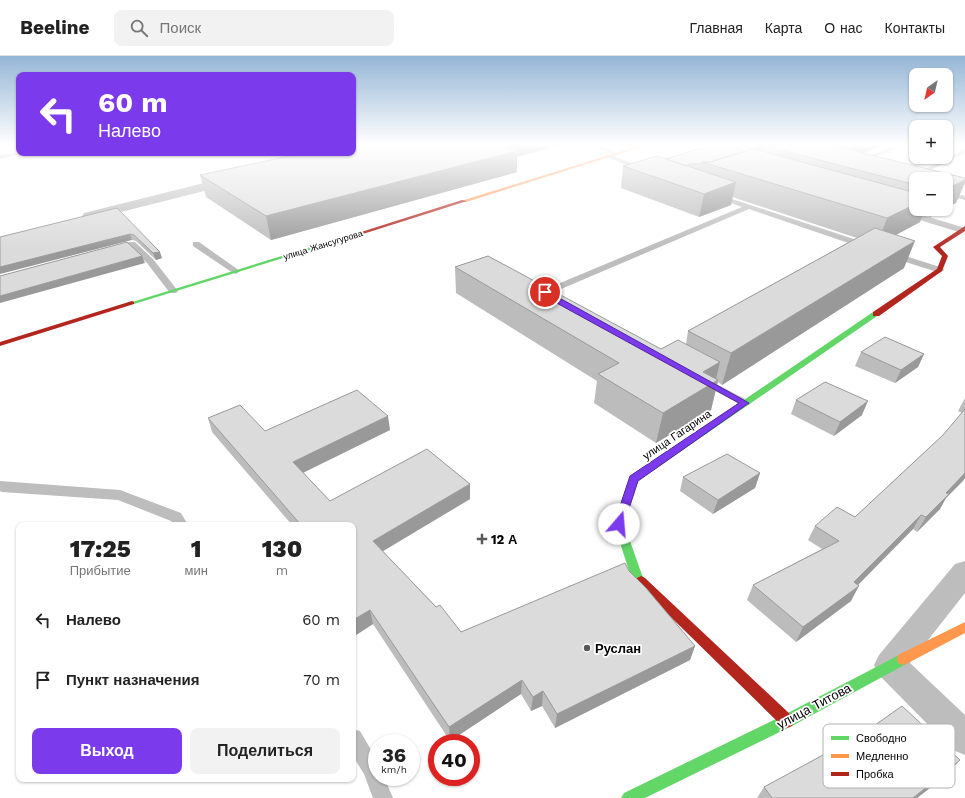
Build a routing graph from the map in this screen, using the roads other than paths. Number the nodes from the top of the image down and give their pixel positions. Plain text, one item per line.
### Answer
1 (233, 180) edge
2 (532, 180) edge
3 (712, 194) edge
4 (953, 195) edge
5 (965, 198) edge
6 (748, 207) junction
7 (901, 212) edge
8 (78, 218) edge
9 (964, 229) edge
10 (196, 244) dead end
11 (873, 248) edge
12 (102, 252) edge
13 (888, 253) edge
14 (940, 270) junction
15 (236, 271) junction
16 (173, 291) junction
17 (558, 301) edge
18 (0, 344) edge
19 (697, 376) edge
20 (745, 403) junction
21 (0, 486) edge
22 (179, 522) edge
23 (965, 572) edge
24 (965, 627) edge
25 (890, 665) junction
26 (787, 721) junction
27 (951, 724) edge
28 (955, 728) edge
29 (965, 738) edge
30 (356, 743) edge
31 (383, 798) edge
32 (629, 798) edge

1 - 8 street
2 - 15 street, улица Жансугурова
3 - 6 lane
4 - 5 lane
6 - 11 lane
6 - 17 lane
7 - 9 lane
9 - 14 street
10 - 15 lane
12 - 16 lane
13 - 14 lane
14 - 20 street, улица Гагарина
15 - 16 street, улица Жансугурова
16 - 18 street, улица Жансугурова
19 - 20 lane
20 - 26 street, улица Гагарина
21 - 22 lane
23 - 25 street, улица Титова
24 - 25 street
25 - 26 street, улица Титова
25 - 27 street
26 - 32 street, улица Титова
28 - 29 street
30 - 31 lane

